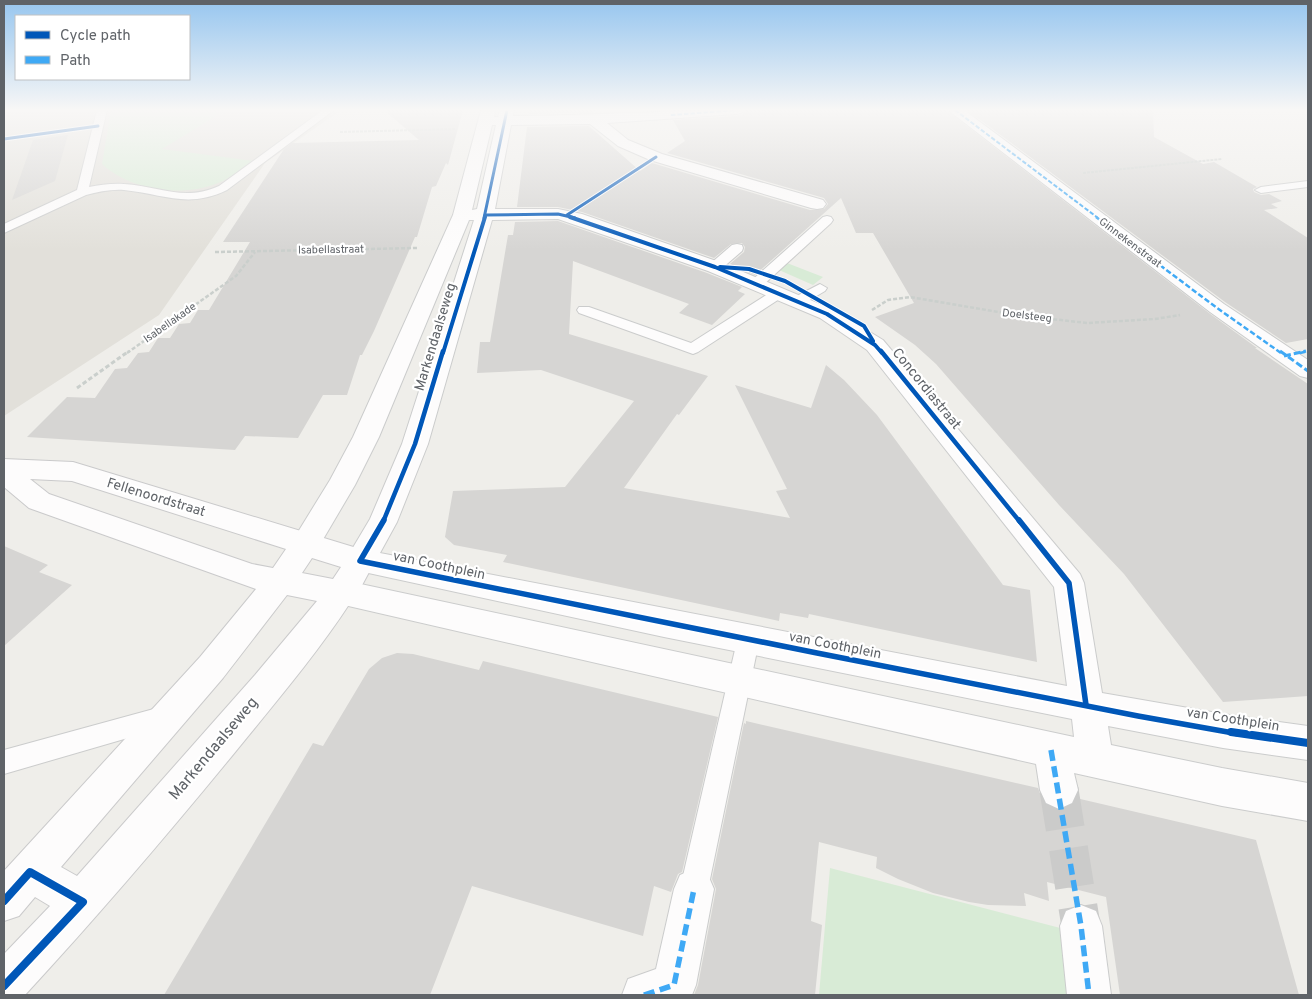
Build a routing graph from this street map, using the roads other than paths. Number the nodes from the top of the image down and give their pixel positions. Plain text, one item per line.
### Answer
1 (91, 157) edge
2 (266, 157) edge
3 (481, 157) edge
4 (490, 157) edge
5 (655, 157) edge
6 (1017, 157) edge
7 (1308, 184) edge
8 (1261, 190) dead end
9 (82, 192) junction
10 (816, 204) dead end
11 (462, 215) junction
12 (485, 215) junction
13 (827, 220) dead end
14 (9, 227) edge
15 (30, 229) dead end
16 (737, 248) dead end
17 (716, 267) junction
18 (756, 284) junction
19 (820, 288) dead end
20 (779, 292) junction
21 (798, 301) junction
22 (584, 310) dead end
23 (1308, 351) edge
24 (1284, 356) junction
25 (1308, 371) edge
26 (4, 468) edge
27 (4, 472) edge
28 (305, 545) junction
29 (360, 561) junction
30 (281, 582) junction
31 (342, 593) junction
32 (748, 640) junction
33 (740, 681) junction
34 (1086, 705) junction
35 (170, 716) junction
36 (1308, 743) edge
37 (1051, 750) junction
38 (1095, 759) junction
39 (4, 762) edge
40 (1059, 790) tunnel mouth
41 (1308, 802) edge
42 (30, 872) junction
43 (694, 889) joint
44 (4, 901) edge
45 (83, 902) junction
46 (1081, 926) tunnel mouth
47 (4, 986) edge
48 (644, 995) edge
49 (1089, 995) edge

1 - 9 lane
2 - 9 lane
3 - 11 street, Markendaalseweg
4 - 12 street, Markendaalseweg
5 - 10 street
6 - 24 street, Ginnekenstraat
7 - 8 lane
9 - 14 lane
11 - 12 street
11 - 28 street, Markendaalseweg
12 - 17 street, Concordiastraat
12 - 29 street, Markendaalseweg
13 - 18 lane
14 - 15 lane
16 - 17 lane
17 - 18 street, Concordiastraat
18 - 20 street, Concordiastraat
19 - 21 lane
20 - 21 street, Concordiastraat
20 - 22 lane
21 - 34 street, Concordiastraat
23 - 24 street
24 - 25 street, Ginnekenstraat
26 - 28 street, Fellenoordstraat
27 - 30 street
28 - 29 street
28 - 30 street, Markendaalseweg
29 - 31 street, Markendaalseweg
29 - 32 street, van Coothplein
30 - 31 street
30 - 35 street, Markendaalseweg
31 - 33 street
31 - 45 street, Markendaalseweg
32 - 33 lane
32 - 34 street, van Coothplein
33 - 37 street
33 - 43 lane
34 - 36 street, van Coothplein
34 - 38 street, Concordiastraat
35 - 39 lane
35 - 42 street, Markendaalseweg
37 - 38 street
37 - 40 street
38 - 41 street
42 - 44 street, Markendaalseweg
42 - 45 street
43 - 48 street
45 - 47 street, Markendaalseweg
46 - 49 street

